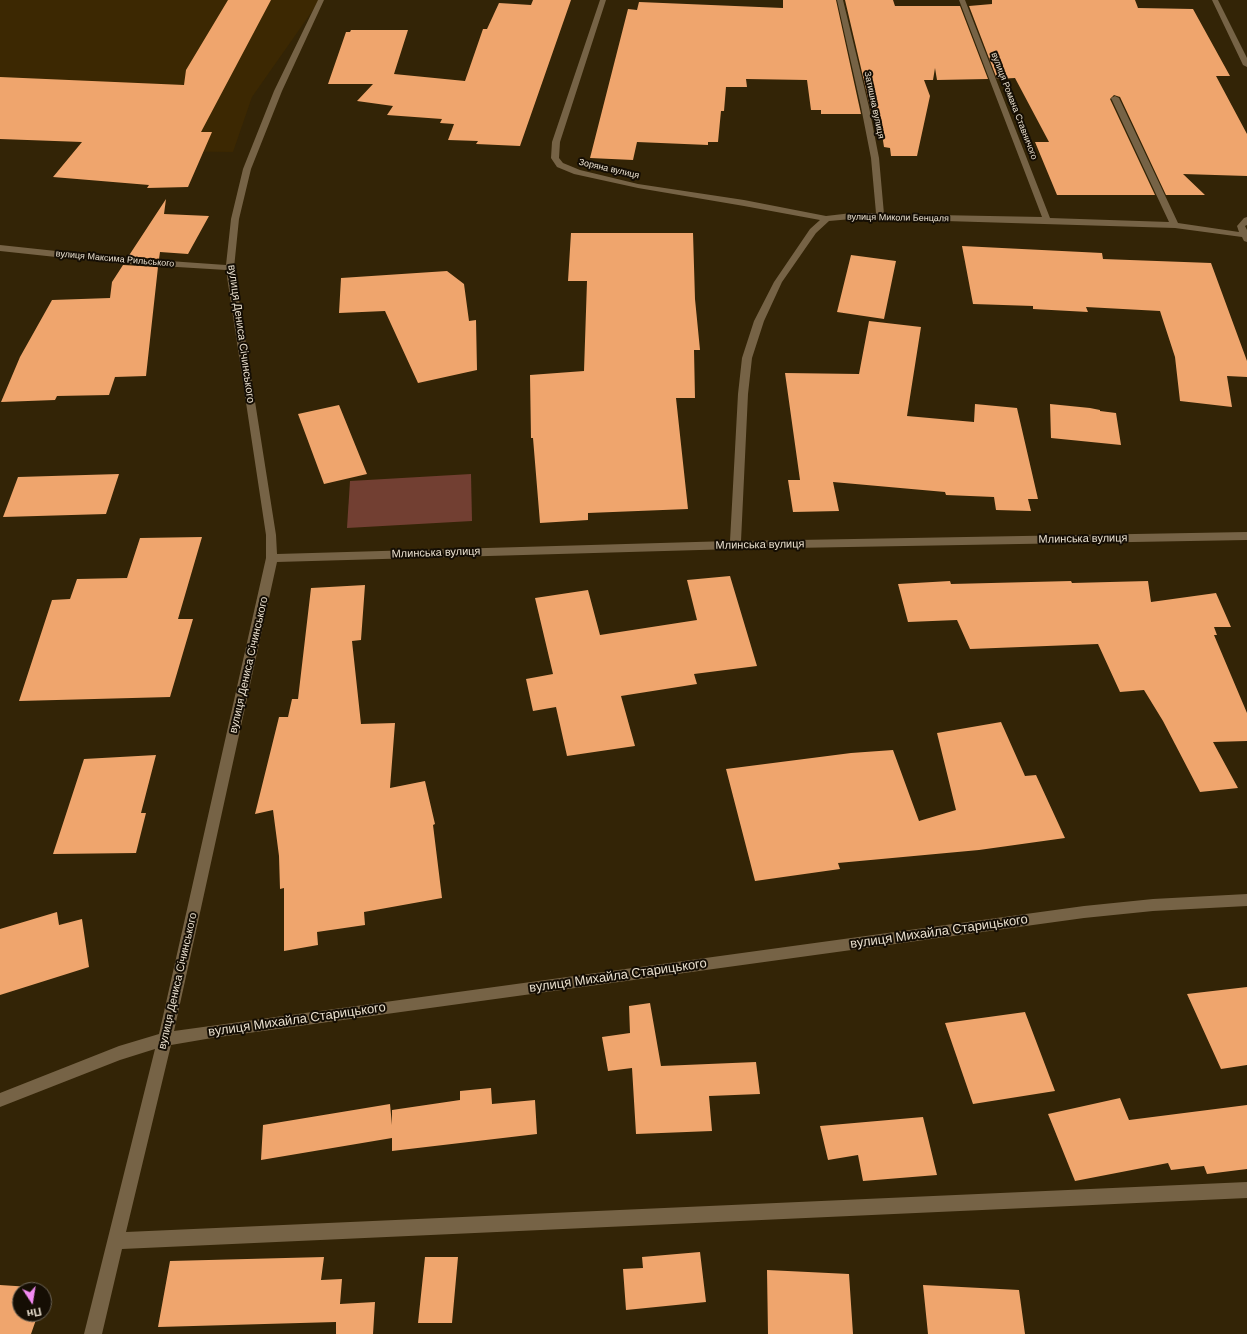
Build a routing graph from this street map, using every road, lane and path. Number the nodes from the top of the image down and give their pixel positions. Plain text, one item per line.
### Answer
1 (321, 0) edge
2 (603, 0) edge
3 (840, 0) edge
4 (962, 0) edge
5 (1215, 0) edge
6 (1247, 65) edge
7 (1115, 98) dead end
8 (880, 216) junction
9 (826, 219) junction
10 (1047, 220) junction
11 (1247, 220) edge
12 (1175, 225) junction
13 (1245, 237) edge
14 (0, 248) edge
15 (230, 268) junction
16 (1247, 536) edge
17 (735, 545) junction
18 (272, 558) junction
19 (1247, 900) edge
20 (165, 1040) junction
21 (0, 1100) edge
22 (1247, 1190) edge
23 (115, 1241) junction
24 (93, 1334) edge

1 - 15 street, вулиця Дениса Січинського
2 - 9 street, Зоряна вулиця
3 - 8 street, Затишна вулиця
4 - 10 street, вулиця Романа Ставничого
5 - 6 street
7 - 12 street
8 - 9 street, вулиця Миколи Бенцаля
8 - 10 street, вулиця Миколи Бенцаля
9 - 17 street
10 - 12 street, вулиця Миколи Бенцаля
11 - 13 street
12 - 13 street, вулиця Миколи Бенцаля
14 - 15 street, вулиця Максима Рильського
15 - 18 street, вулиця Дениса Січинського
16 - 17 street, Млинська вулиця
17 - 18 street, Млинська вулиця
18 - 20 street, вулиця Дениса Січинського
19 - 20 street, вулиця Михайла Старицького
20 - 21 street, вулиця Михайла Старицького
20 - 23 street, вулиця Дениса Січинського
22 - 23 street
23 - 24 street, вулиця Дениса Січинського

